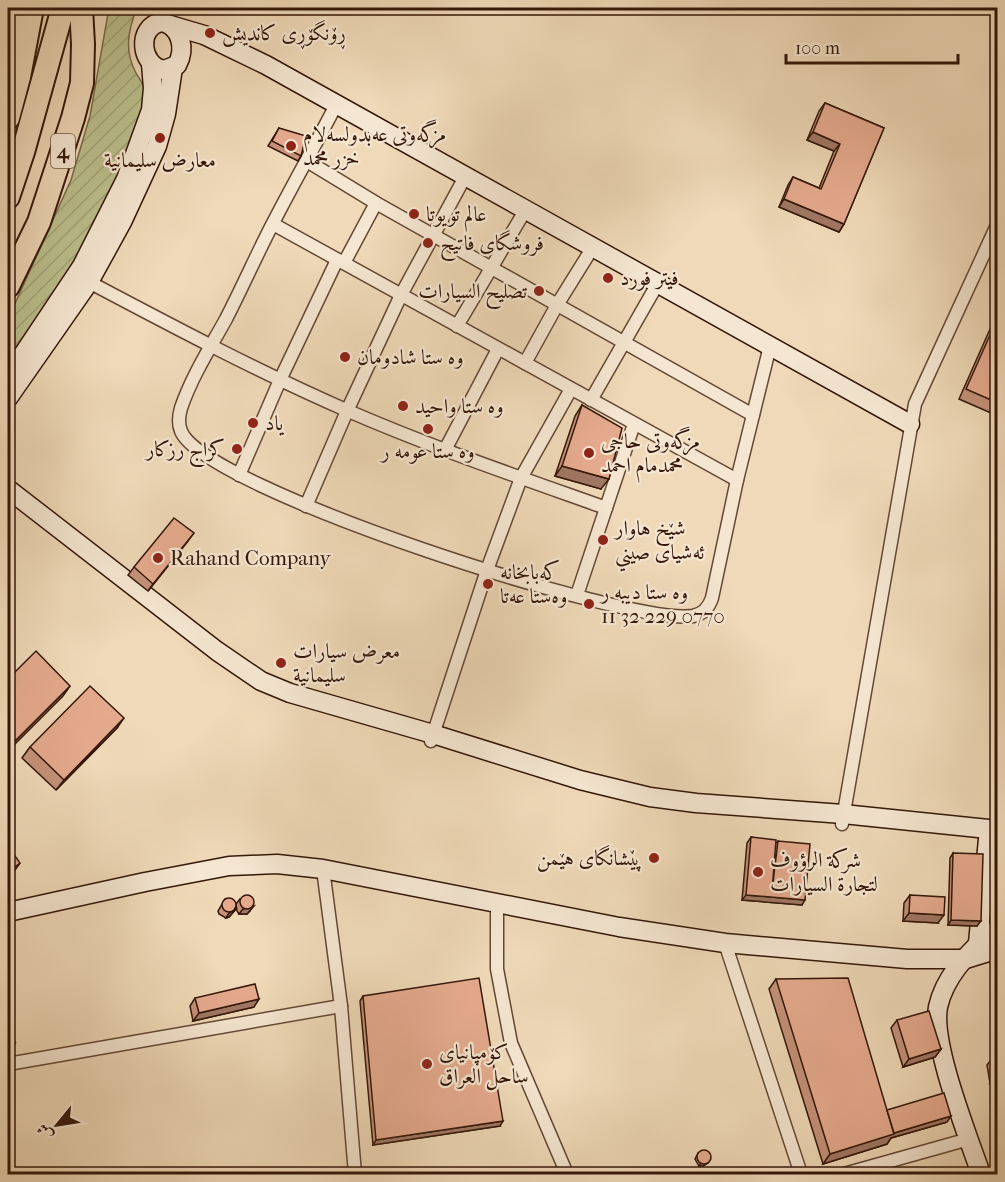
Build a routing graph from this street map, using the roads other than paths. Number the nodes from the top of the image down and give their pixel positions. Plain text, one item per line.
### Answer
1 (15, 8) edge
2 (32, 8) edge
3 (63, 8) edge
4 (81, 8) edge
5 (87, 8) edge
6 (148, 8) edge
7 (992, 8) edge
8 (998, 11) edge
9 (166, 19) edge
10 (149, 27) junction
11 (8, 29) edge
12 (217, 41) junction
13 (83, 44) junction
14 (177, 61) junction
15 (151, 64) junction
16 (337, 103) junction
17 (8, 118) edge
18 (307, 161) junction
19 (466, 175) junction
20 (8, 197) edge
21 (376, 203) junction
22 (526, 209) junction
23 (998, 223) edge
24 (273, 224) junction
25 (432, 235) junction
26 (593, 247) junction
27 (341, 261) junction
28 (492, 268) junction
29 (89, 282) junction
30 (658, 283) junction
31 (8, 286) edge
32 (401, 295) junction
33 (557, 305) junction
34 (457, 326) junction
35 (623, 342) junction
36 (210, 344) junction
37 (770, 346) junction
38 (498, 349) junction
39 (525, 363) junction
40 (8, 377) edge
41 (280, 380) junction
42 (571, 389) junction
43 (8, 398) edge
44 (591, 400) junction
45 (347, 411) junction
46 (753, 415) junction
47 (633, 424) junction
48 (910, 424) junction
49 (445, 450) junction
50 (238, 475) junction
51 (521, 478) junction
52 (737, 480) junction
53 (8, 489) edge
54 (8, 498) edge
55 (306, 506) junction
56 (606, 508) junction
57 (487, 570) junction
58 (577, 595) junction
59 (215, 654) junction
60 (432, 737) junction
61 (842, 819) junction
62 (994, 837) edge
63 (323, 869) junction
64 (497, 903) junction
65 (8, 912) edge
66 (998, 928) edge
67 (725, 943) junction
68 (978, 943) junction
69 (998, 949) edge
70 (966, 959) junction
71 (341, 1006) junction
72 (8, 1064) edge
73 (969, 1138) junction
74 (355, 1174) edge
75 (567, 1174) edge
76 (801, 1174) edge
77 (844, 1174) edge
78 (981, 1174) edge

1 - 11 highway
2 - 17 highway
3 - 20 highway
4 - 13 highway, 4
5 - 13 street
6 - 10 street
7 - 8 street
9 - 10 street
9 - 12 street
9 - 14 street
10 - 15 street
12 - 14 street
12 - 16 street
13 - 31 highway, 4
14 - 15 street
14 - 29 street
15 - 40 street
16 - 18 street
16 - 19 street
18 - 21 street
18 - 24 street
19 - 22 street
19 - 25 street
21 - 25 street
21 - 27 street
22 - 26 street
22 - 28 street
23 - 48 street
24 - 27 street
24 - 36 street
25 - 28 street
25 - 32 street
26 - 30 street
26 - 33 street
27 - 32 street
27 - 41 street
28 - 33 street
28 - 34 street
29 - 36 street
29 - 43 street
30 - 35 street
30 - 37 street
32 - 34 street
32 - 45 street
33 - 35 street
33 - 39 street
34 - 38 street
35 - 44 street
35 - 46 street
36 - 41 street
36 - 50 street
37 - 46 street
37 - 48 street
38 - 39 street
38 - 49 street
39 - 42 street
41 - 45 street
41 - 50 street
42 - 44 street
42 - 51 street
44 - 47 street
45 - 49 street
45 - 55 street
46 - 52 street
47 - 52 street
47 - 56 street
48 - 61 street
49 - 51 street
50 - 55 street
51 - 56 street
51 - 57 street
52 - 58 street
53 - 59 street
54 - 59 street
55 - 57 street
56 - 58 street
57 - 58 street
57 - 60 street
59 - 60 street
60 - 61 street
61 - 62 street
62 - 68 street
63 - 64 street
63 - 65 street
63 - 71 street
64 - 67 street
64 - 75 street
66 - 68 street
67 - 70 street
67 - 76 street
68 - 70 street
69 - 70 street
70 - 73 street
71 - 72 street
71 - 74 street
73 - 77 street
73 - 78 street

